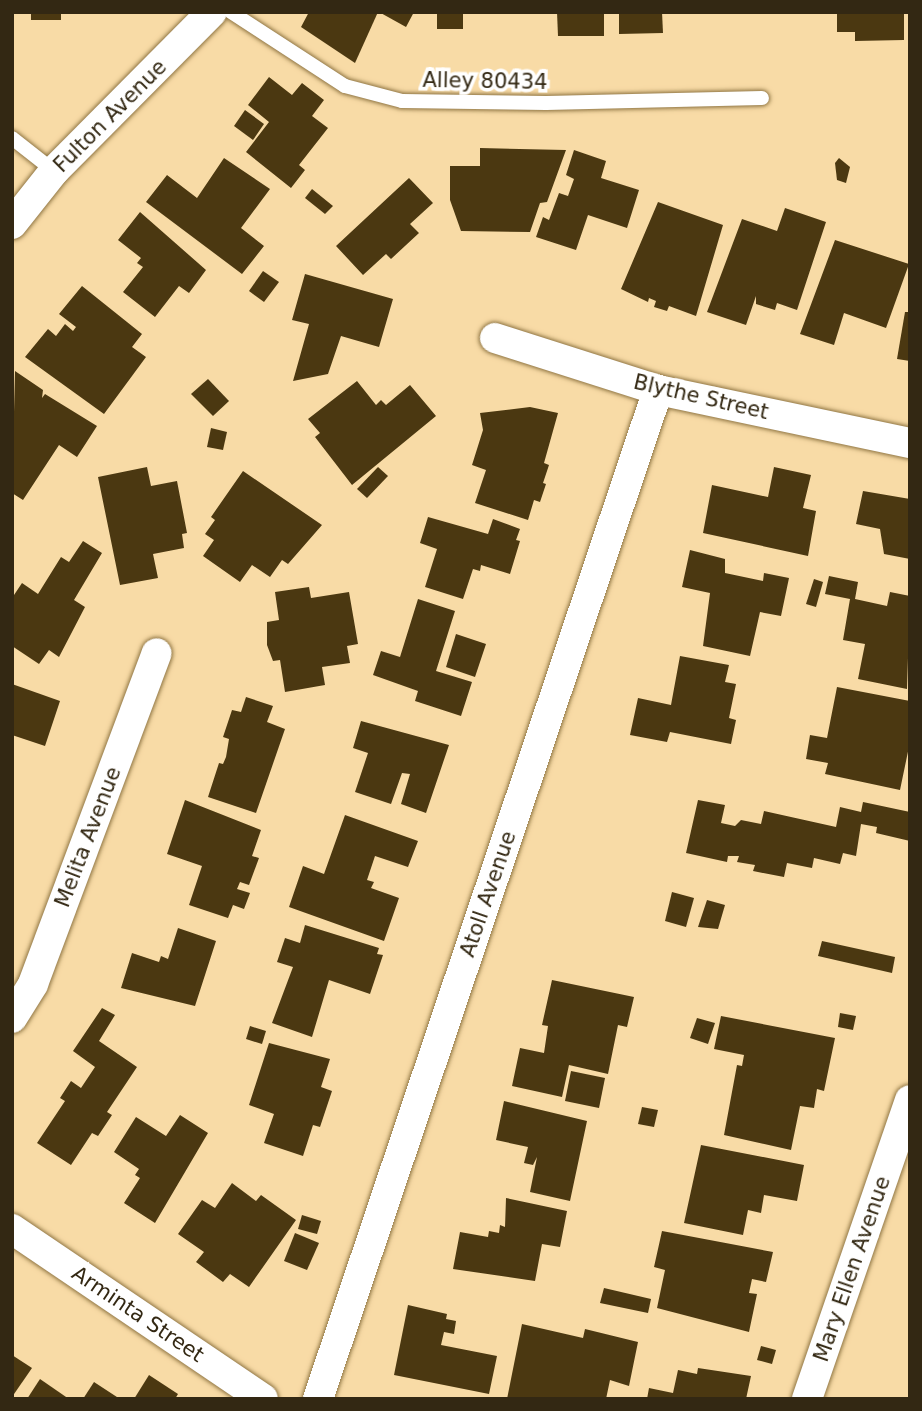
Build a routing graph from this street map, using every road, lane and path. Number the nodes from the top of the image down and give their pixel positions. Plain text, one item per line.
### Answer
1 (212, 12) edge
2 (231, 12) edge
3 (762, 97) dead end
4 (12, 138) edge
5 (54, 171) junction
6 (12, 223) edge
7 (495, 338) dead end
8 (658, 390) junction
9 (910, 443) edge
10 (157, 653) dead end
11 (12, 1018) edge
12 (910, 1100) edge
13 (12, 1229) edge
14 (263, 1399) edge
15 (318, 1399) edge
16 (807, 1399) edge

1 - 5 street, Fulton Avenue
2 - 3 lane, Alley 80434
4 - 5 lane
5 - 6 street, Fulton Avenue
7 - 8 street, Blythe Street
8 - 9 street, Blythe Street
8 - 15 street, Atoll Avenue
10 - 11 street, Melita Avenue
12 - 16 street, Mary Ellen Avenue
13 - 14 street, Arminta Street

